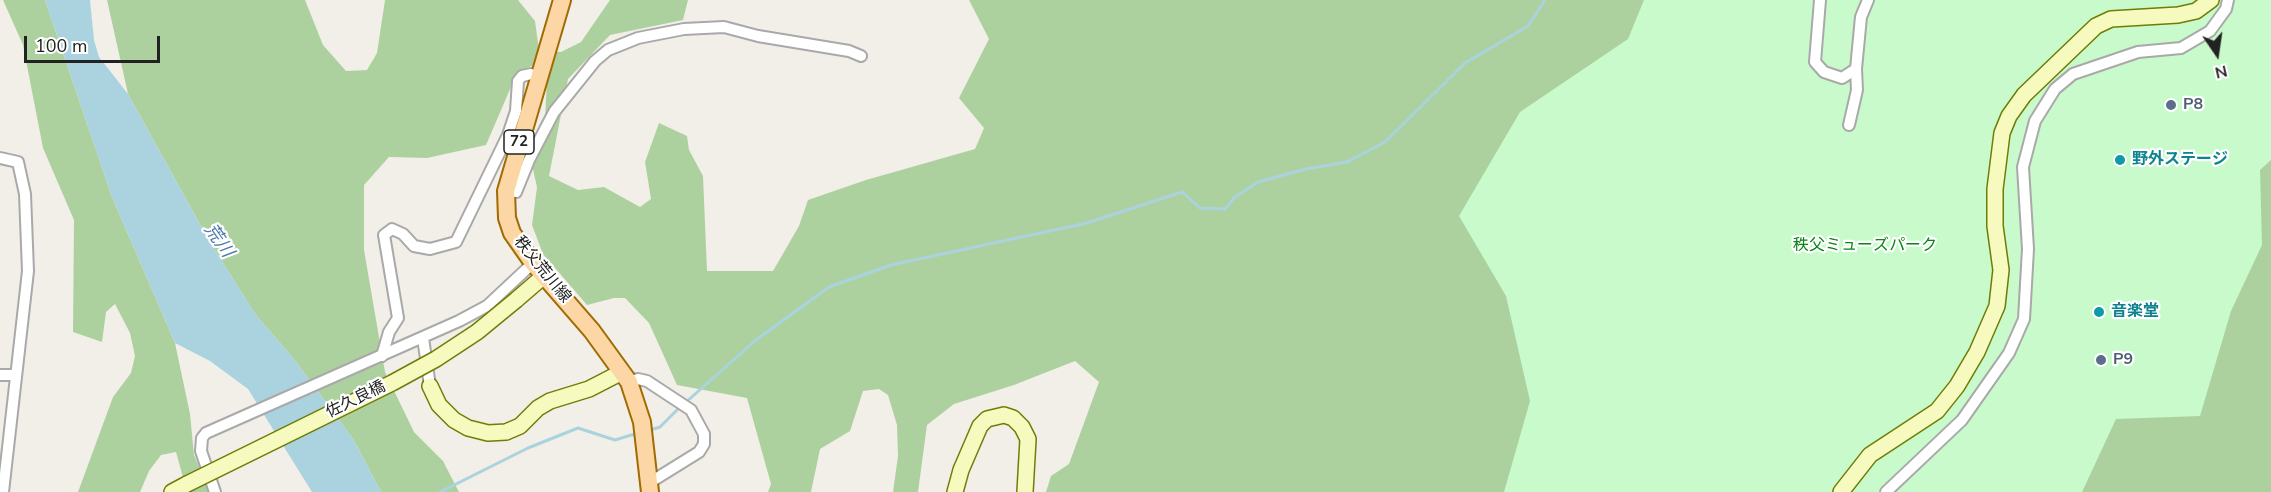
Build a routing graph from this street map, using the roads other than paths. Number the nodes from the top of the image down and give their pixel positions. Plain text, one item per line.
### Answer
1 (562, 0) edge
2 (1820, 0) edge
3 (1868, 0) edge
4 (2211, 0) edge
5 (2228, 0) edge
6 (861, 56) dead end
7 (1856, 69) junction
8 (539, 76) junction
9 (1849, 125) dead end
10 (0, 158) edge
11 (506, 191) junction
12 (533, 263) junction
13 (545, 275) junction
14 (423, 338) junction
15 (382, 356) junction
16 (0, 375) edge
17 (16, 375) junction
18 (626, 377) junction
19 (430, 386) joint
20 (650, 488) edge
21 (3, 492) edge
22 (172, 492) edge
23 (215, 492) edge
24 (955, 492) edge
25 (1025, 492) edge
26 (1841, 492) edge
27 (1886, 492) edge

1 - 8 main road, 秩父荒川線 / 72
2 - 7 street
3 - 7 street
4 - 26 street
5 - 27 street
6 - 11 street
7 - 9 street
8 - 11 main road, 秩父荒川線 / 72
8 - 15 street
10 - 17 street
11 - 12 main road, 秩父荒川線 / 72
12 - 13 main road, 秩父荒川線 / 72
12 - 14 street
13 - 18 main road, 秩父荒川線 / 72
13 - 22 street, 佐久良橋, bridge
14 - 15 street
14 - 19 street
15 - 23 street
16 - 17 street
17 - 21 street
18 - 19 street
18 - 20 main road, 秩父荒川線 / 72
18 - 20 street
24 - 25 street

